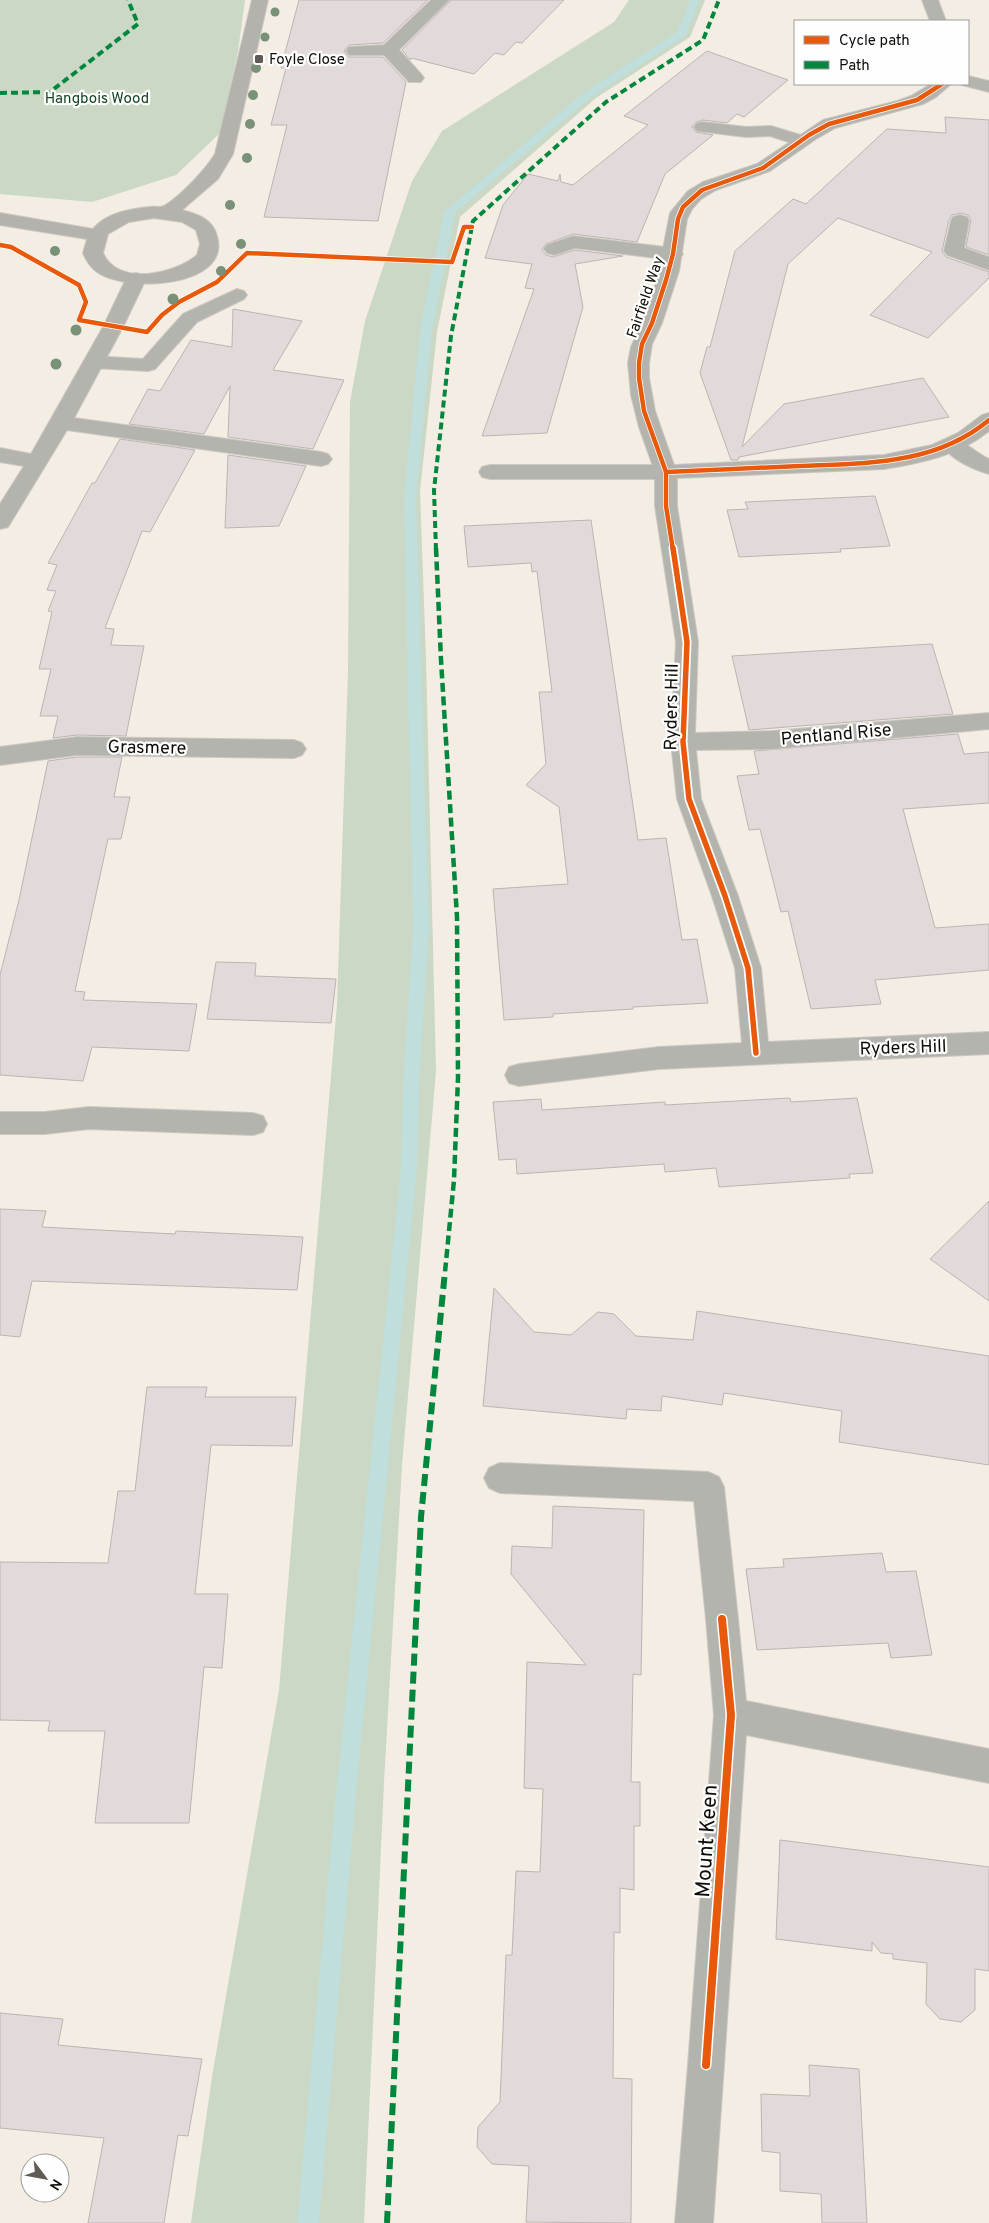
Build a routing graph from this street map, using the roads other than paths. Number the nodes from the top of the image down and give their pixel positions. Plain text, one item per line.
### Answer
1 (260, 0) edge
2 (441, 0) edge
3 (930, 0) edge
4 (938, 20) edge
5 (389, 50) junction
6 (354, 51) dead end
7 (415, 78) dead end
8 (969, 81) edge
9 (941, 85) edge
10 (989, 87) edge
11 (703, 127) dead end
12 (801, 141) junction
13 (211, 175) junction
14 (168, 212) junction
15 (0, 219) edge
16 (960, 222) dead end
17 (200, 223) junction
18 (97, 235) junction
19 (554, 249) dead end
20 (673, 254) junction
21 (989, 264) edge
22 (136, 279) junction
23 (237, 295) dead end
24 (93, 362) junction
25 (989, 420) edge
26 (61, 423) junction
27 (954, 445) junction
28 (0, 455) edge
29 (321, 459) dead end
30 (38, 462) junction
31 (989, 467) edge
32 (490, 472) dead end
33 (666, 472) junction
34 (0, 522) edge
35 (989, 721) edge
36 (683, 742) junction
37 (294, 749) dead end
38 (0, 756) edge
39 (989, 1043) edge
40 (756, 1053) junction
41 (519, 1075) dead end
42 (0, 1123) edge
43 (253, 1124) dead end
44 (500, 1478) dead end
45 (731, 1715) junction
46 (989, 1766) edge
47 (694, 2223) edge

1 - 13 street
2 - 5 street
3 - 4 street
5 - 6 street
5 - 7 street
8 - 10 street
9 - 12 street, Fairfield Way
11 - 12 street
12 - 20 street, Fairfield Way
13 - 14 street
13 - 17 street
14 - 17 street
14 - 18 street
15 - 18 street
16 - 21 street
17 - 22 street
18 - 22 street
19 - 20 street
20 - 33 street, Fairfield Way
22 - 24 street
23 - 24 street
24 - 26 street
25 - 27 street
26 - 29 street
26 - 30 street
27 - 31 street
27 - 33 street
28 - 30 street
30 - 34 street
32 - 33 street
33 - 36 street, Ryders Hill
35 - 36 street, Pentland Rise
36 - 40 street, Ryders Hill
37 - 38 street, Grasmere
39 - 40 street, Ryders Hill
40 - 41 street, Ryders Hill
42 - 43 street
44 - 45 street, Mount Keen
45 - 46 street
45 - 47 street, Mount Keen

